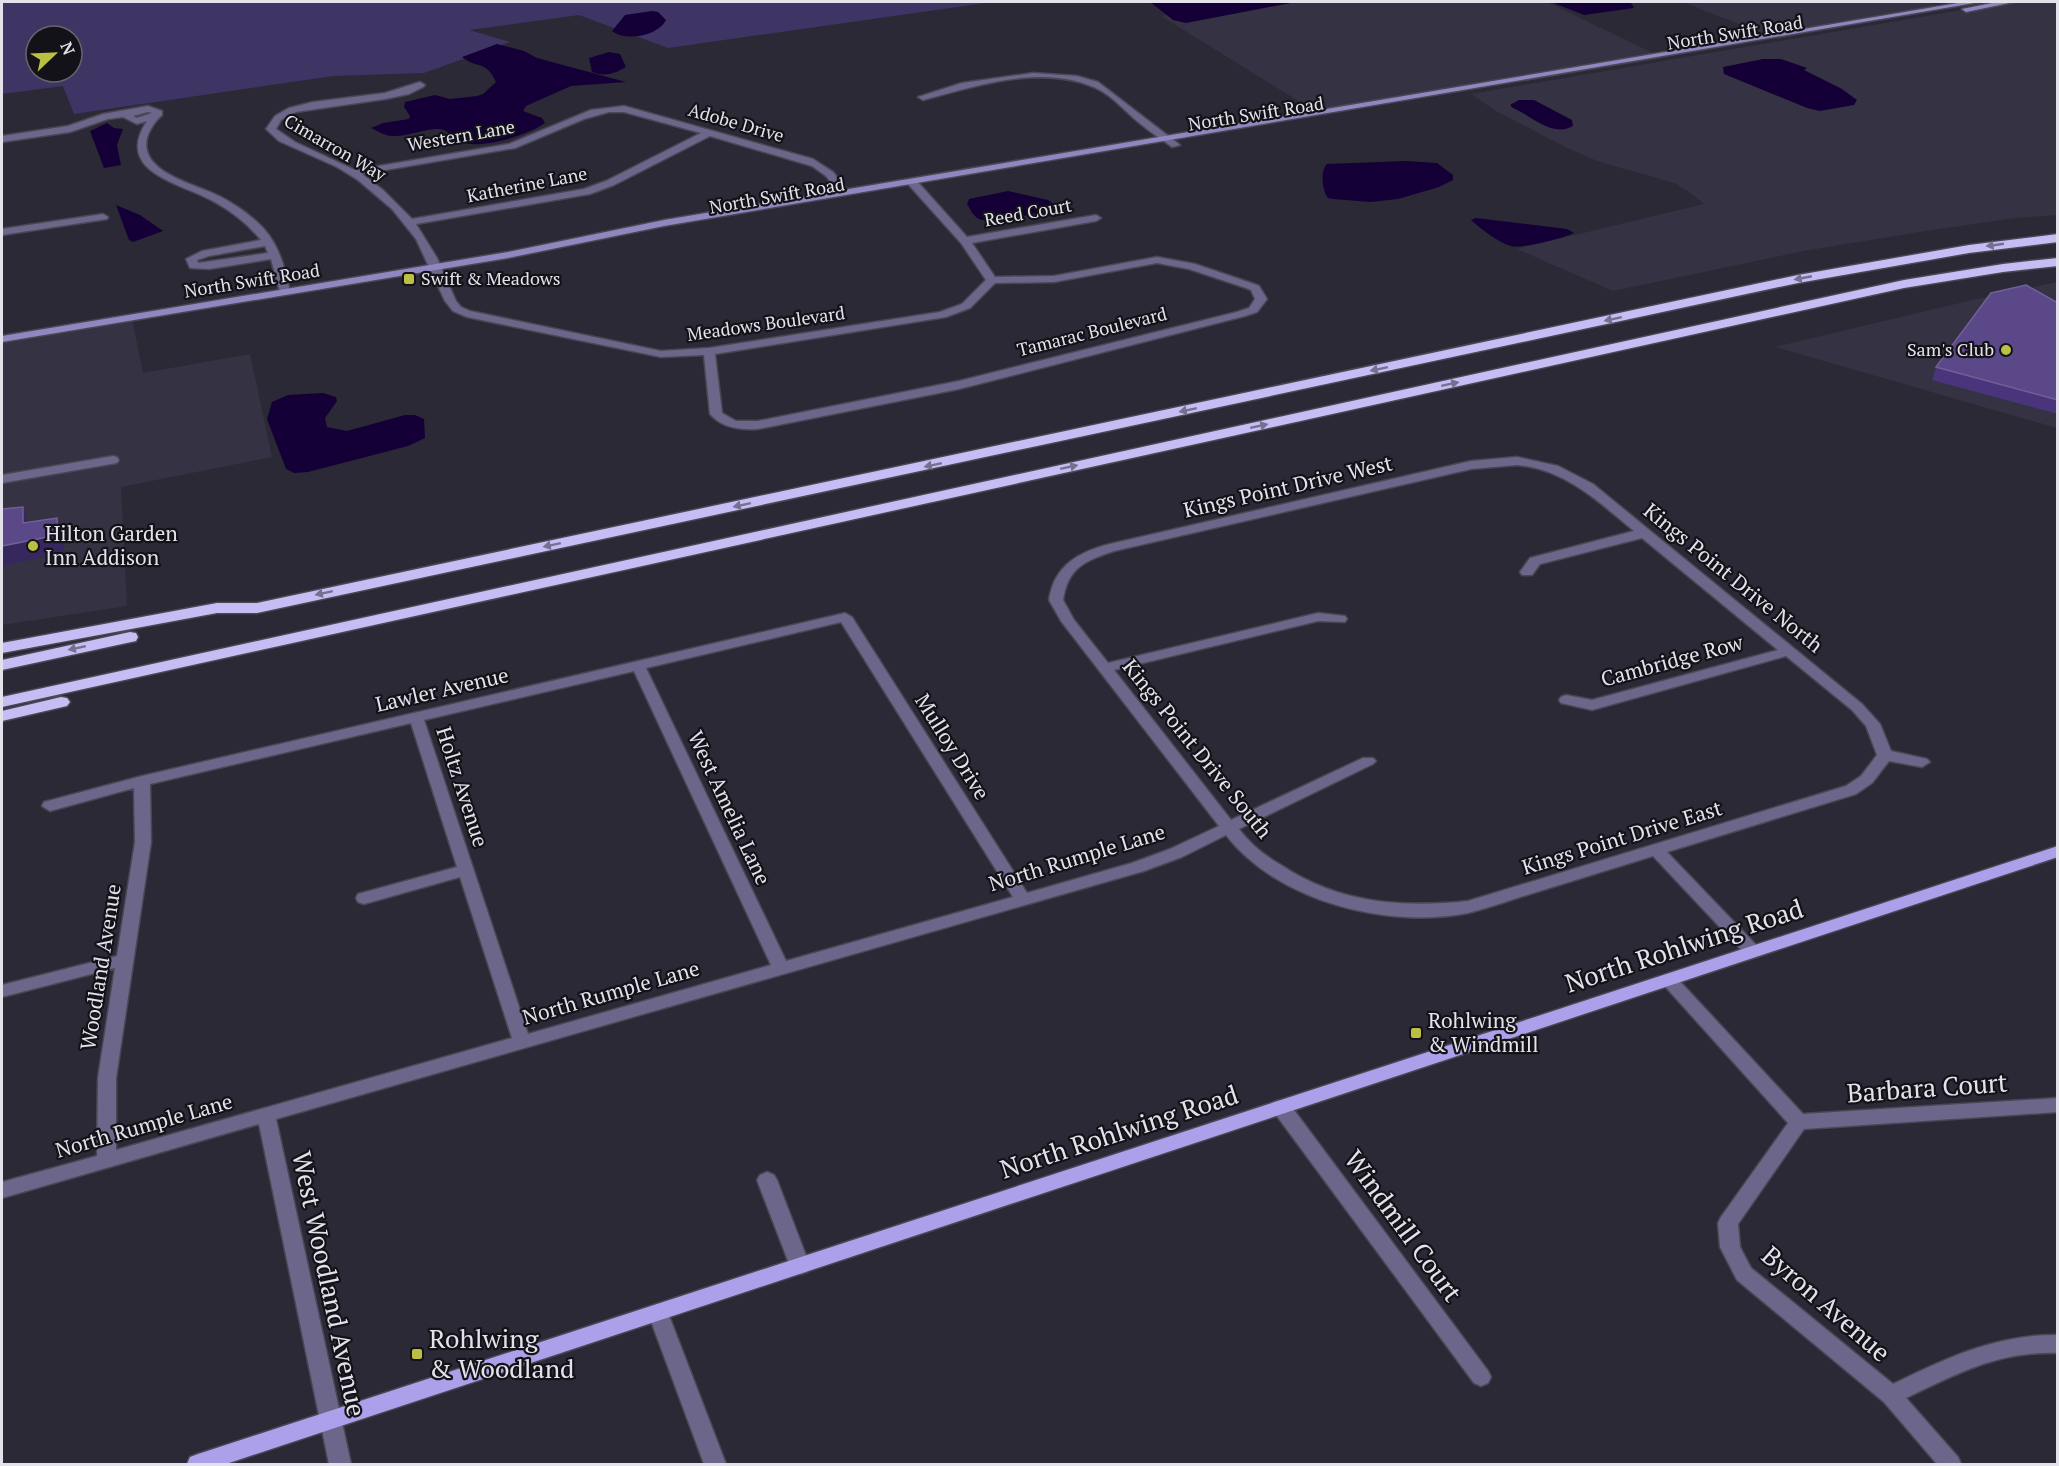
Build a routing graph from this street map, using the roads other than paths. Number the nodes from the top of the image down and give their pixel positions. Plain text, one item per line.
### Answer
1 (1976, 2) edge
2 (2010, 2) edge
3 (420, 85) dead end
4 (923, 97) dead end
5 (604, 108) joint
6 (709, 133) junction
7 (2, 139) edge
8 (1172, 141) junction
9 (354, 173) junction
10 (915, 185) junction
11 (845, 193) junction
12 (103, 217) dead end
13 (1096, 218) dead end
14 (411, 222) junction
15 (2, 232) edge
16 (2056, 238) edge
17 (965, 241) junction
18 (268, 242) junction
19 (275, 255) junction
20 (508, 255) junction
21 (2058, 262) edge
22 (436, 267) junction
23 (2058, 271) edge
24 (992, 280) junction
25 (285, 292) junction
26 (1689, 332) junction
27 (2, 339) edge
28 (709, 351) junction
29 (113, 460) dead end
30 (1517, 461) joint
31 (2, 479) edge
32 (1644, 533) junction
33 (636, 562) junction
34 (1060, 571) joint
35 (1527, 572) dead end
36 (257, 608) junction
37 (845, 617) joint
38 (1340, 619) dead end
39 (2, 648) edge
40 (1789, 651) junction
41 (2, 665) edge
42 (638, 665) junction
43 (1105, 668) junction
44 (1566, 700) dead end
45 (2, 702) edge
46 (2, 716) edge
47 (416, 717) junction
48 (1368, 761) dead end
49 (1882, 761) junction
50 (1922, 762) dead end
51 (142, 781) junction
52 (50, 806) dead end
53 (1229, 828) junction
54 (1656, 850) junction
55 (2058, 851) edge
56 (466, 870) junction
57 (364, 898) dead end
58 (1023, 899) junction
59 (1366, 907) joint
60 (1753, 952) junction
61 (124, 960) junction
62 (782, 968) junction
63 (1669, 980) junction
64 (2, 991) edge
65 (522, 1042) junction
66 (2058, 1105) edge
67 (1281, 1107) junction
68 (266, 1115) junction
69 (1799, 1122) junction
70 (106, 1160) junction
71 (767, 1180) dead end
72 (2, 1190) edge
73 (800, 1266) junction
74 (657, 1313) junction
75 (2058, 1344) edge
76 (1480, 1377) dead end
77 (1891, 1395) junction
78 (330, 1421) junction
79 (198, 1464) edge
80 (340, 1464) edge
81 (715, 1464) edge
82 (1950, 1464) edge

1 - 8 street, North Swift Road
2 - 8 street, North Swift Road
3 - 9 street, Cimarron Way
4 - 8 street
5 - 6 street, Adobe Drive
5 - 9 street, Western Lane
6 - 11 street, Adobe Drive
6 - 14 street, Katherine Lane
7 - 18 street
8 - 10 street, North Swift Road
9 - 14 street, Cimarron Way
10 - 11 street, North Swift Road
10 - 17 street
10 - 20 street, North Swift Road
11 - 20 street, North Swift Road
12 - 15 street
13 - 17 street, Reed Court
14 - 22 street, Cimarron Way
16 -> 36 highway
17 - 24 street
18 - 19 street
18 - 19 street
19 - 25 street
20 - 22 street, North Swift Road
21 - 26 highway
22 - 25 street, North Swift Road
22 - 28 street, Meadows Boulevard
23 - 26 highway
24 - 28 street, Meadows Boulevard
24 - 28 street, Tamarac Boulevard
25 - 27 street, North Swift Road
33 -> 26 highway
29 - 31 street
30 - 32 street, Kings Point Drive North
30 - 34 street, Kings Point Drive West
32 - 35 street
32 - 40 street, Kings Point Drive North
33 - 45 highway
33 - 46 highway
34 - 43 street, Kings Point Drive South
36 - 39 highway
36 -> 41 highway
37 - 42 street, Lawler Avenue
37 - 58 street, Mulloy Drive
38 - 43 street
40 - 44 street, Cambridge Row
40 - 49 street, Kings Point Drive North
42 - 47 street, Lawler Avenue
42 - 62 street, West Amelia Lane
43 - 53 street, Kings Point Drive South
47 - 51 street, Lawler Avenue
47 - 56 street, Holtz Avenue
48 - 53 street, North Rumple Lane
49 - 50 street
49 - 54 street, Kings Point Drive East
51 - 52 street, Lawler Avenue
51 - 61 street, Woodland Avenue
53 - 58 street, North Rumple Lane
53 - 59 street, Kings Point Drive South
54 - 59 street, Kings Point Drive East
54 - 60 street
55 - 60 main road, North Rohlwing Road
56 - 57 street, Holtz Avenue
56 - 65 street, Holtz Avenue
58 - 62 street, North Rumple Lane
60 - 63 main road, North Rohlwing Road
61 - 64 street
61 - 70 street, Woodland Avenue
62 - 65 street, North Rumple Lane
63 - 67 main road, North Rohlwing Road
63 - 69 street
65 - 68 street, North Rumple Lane
66 - 69 street, Barbara Court
67 - 73 main road, North Rohlwing Road
67 - 76 street, Windmill Court
68 - 70 street, North Rumple Lane
68 - 78 street, West Woodland Avenue
69 - 77 street, Byron Avenue
70 - 72 street, North Rumple Lane
71 - 73 street
73 - 74 main road, North Rohlwing Road
74 - 78 main road, North Rohlwing Road
74 - 81 street
75 - 77 street
77 - 82 street, Byron Avenue
78 - 79 main road, North Rohlwing Road
78 - 80 street, West Woodland Avenue

